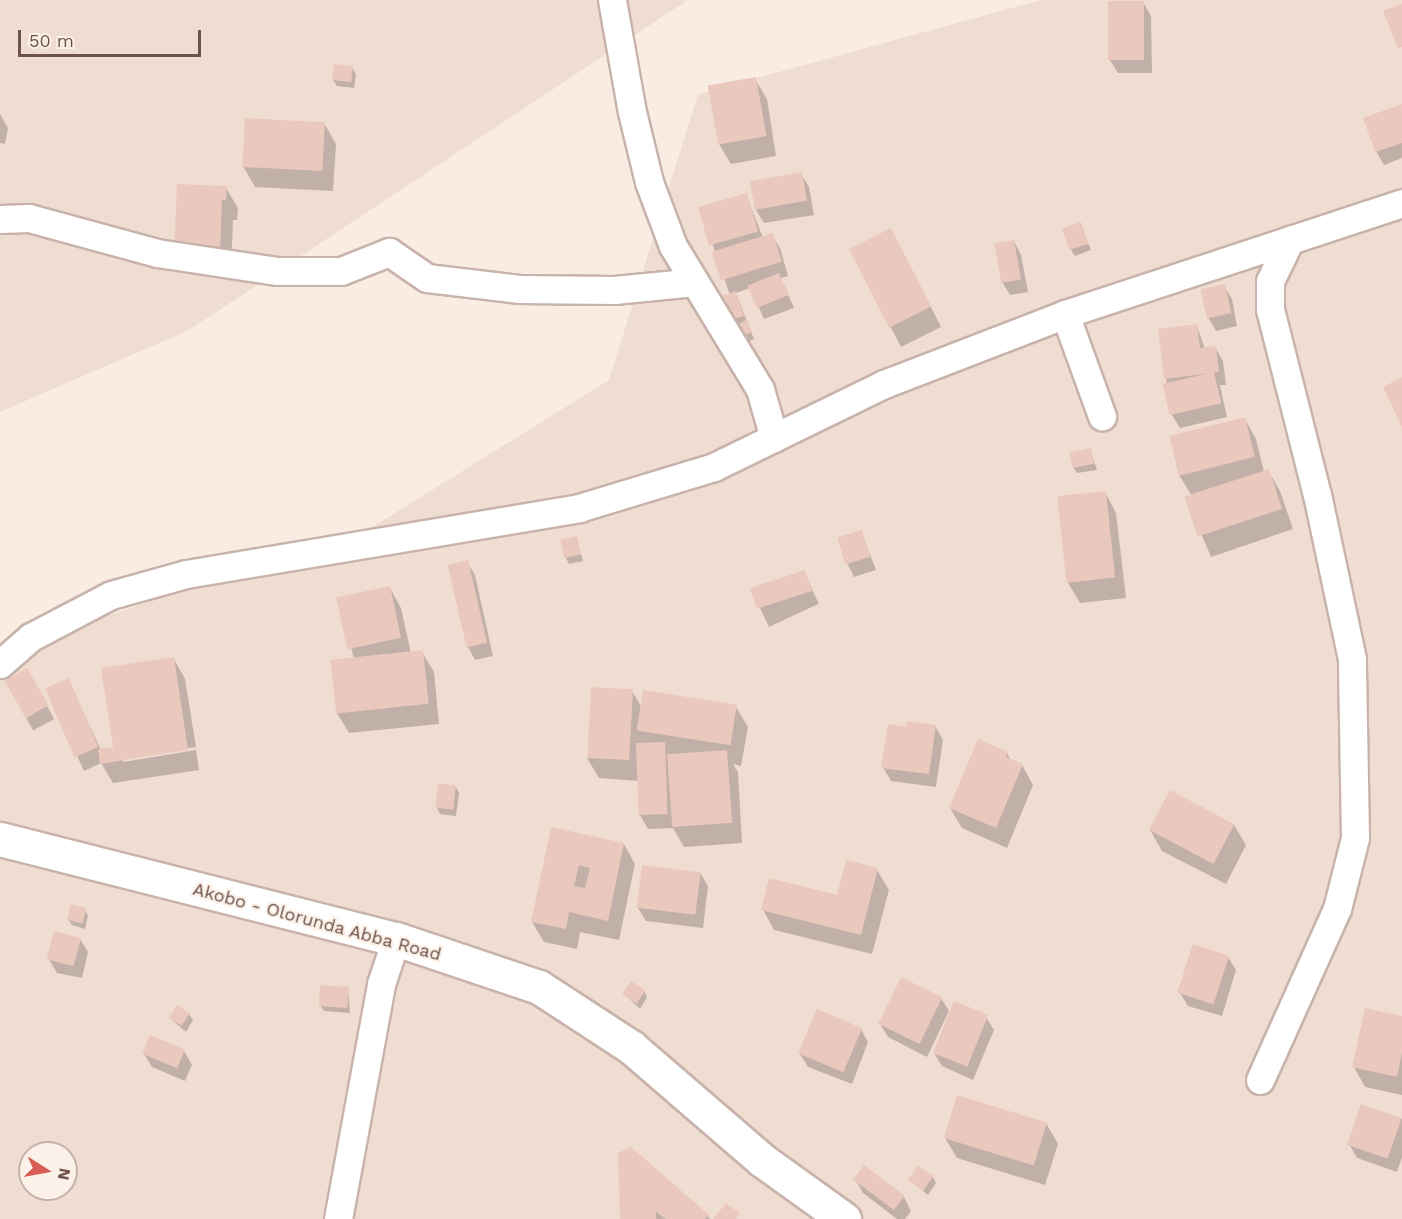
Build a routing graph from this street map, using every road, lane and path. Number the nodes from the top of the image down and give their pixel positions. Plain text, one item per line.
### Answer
1 (612, 0) edge
2 (1402, 203) edge
3 (0, 219) edge
4 (1290, 240) junction
5 (696, 282) junction
6 (1065, 314) junction
7 (1102, 416) dead end
8 (774, 438) junction
9 (0, 664) edge
10 (0, 839) edge
11 (396, 939) junction
12 (1260, 1080) dead end
13 (338, 1219) edge
14 (844, 1219) edge

1 - 5 street
2 - 4 street
3 - 5 street
4 - 6 street
4 - 12 street
5 - 8 street
6 - 7 street
6 - 8 street
8 - 9 street
10 - 11 main road, Akobo - Olorunda Abba Road
11 - 13 street
11 - 14 main road, Akobo - Olorunda Abba Road

